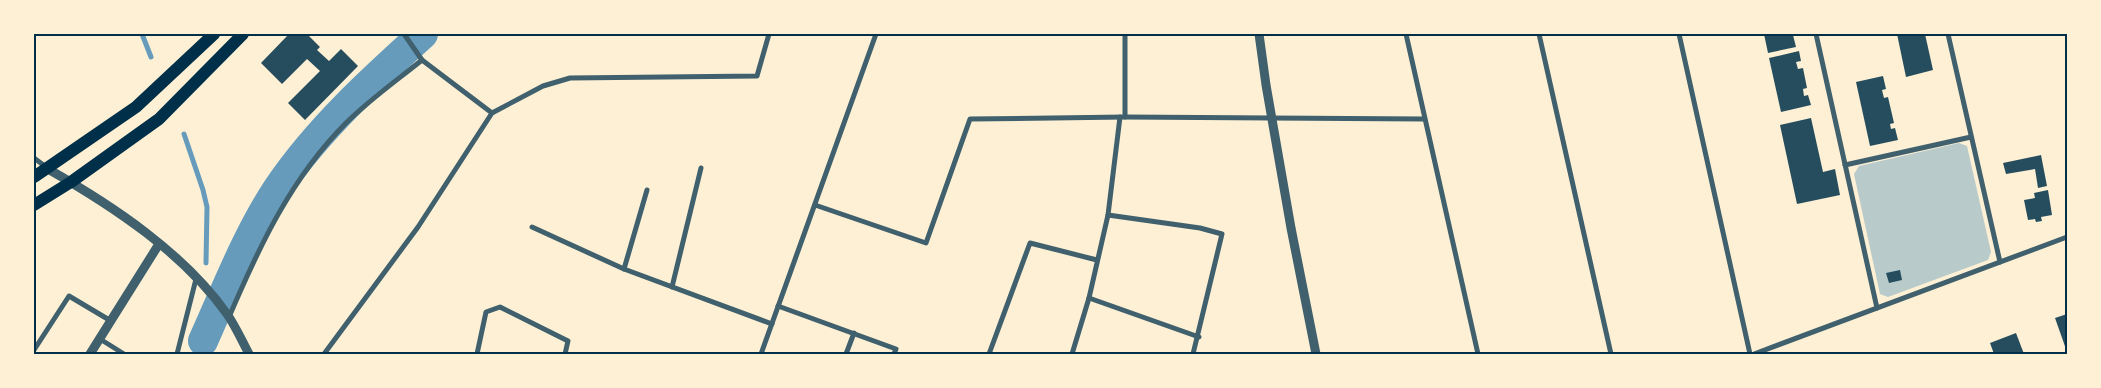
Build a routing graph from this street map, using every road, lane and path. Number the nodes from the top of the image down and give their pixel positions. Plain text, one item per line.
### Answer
1 (214, 34) edge
2 (243, 34) edge
3 (769, 34) edge
4 (876, 34) edge
5 (1125, 34) edge
6 (1259, 34) edge
7 (1406, 34) edge
8 (1539, 34) edge
9 (1679, 34) edge
10 (1816, 34) edge
11 (1948, 34) edge
12 (405, 36) edge
13 (422, 60) junction
14 (492, 113) junction
15 (1122, 117) junction
16 (1272, 118) junction
17 (1424, 119) junction
18 (1971, 137) junction
19 (34, 158) edge
20 (1845, 165) junction
21 (702, 168) dead end
22 (48, 169) junction
23 (34, 177) edge
24 (71, 182) junction
25 (647, 190) dead end
26 (34, 205) edge
27 (815, 205) junction
28 (1108, 215) junction
29 (532, 226) dead end
30 (2067, 237) edge
31 (159, 244) junction
32 (1097, 260) junction
33 (2000, 262) junction
34 (624, 269) junction
35 (196, 279) junction
36 (672, 287) junction
37 (1089, 298) junction
38 (778, 306) junction
39 (1877, 308) junction
40 (228, 316) junction
41 (111, 321) junction
42 (772, 324) junction
43 (854, 333) junction
44 (1198, 337) junction
45 (100, 339) junction
46 (34, 350) edge
47 (90, 354) edge
48 (124, 354) edge
49 (177, 354) edge
50 (249, 354) edge
51 (324, 354) edge
52 (477, 354) edge
53 (565, 354) edge
54 (761, 354) edge
55 (846, 354) edge
56 (894, 354) edge
57 (989, 354) edge
58 (1072, 354) edge
59 (1194, 354) edge
60 (1316, 354) edge
61 (1478, 354) edge
62 (1611, 354) edge
63 (1752, 354) edge

1 - 22 main road
2 - 24 main road
3 - 14 street
4 - 27 street
5 - 15 street
6 - 16 street
7 - 17 street
8 - 62 street
9 - 63 street
10 - 20 street
11 - 18 street
12 - 13 street
13 - 14 street
13 - 40 street
14 - 51 street
15 - 16 street
15 - 27 street
15 - 28 street
16 - 17 street
16 - 60 street
17 - 61 street
18 - 20 street
18 - 33 street
19 - 22 street
20 - 39 street
21 - 36 street
22 - 23 main road
22 - 24 street
24 - 26 main road
24 - 31 street
25 - 34 street
27 - 38 street
28 - 32 street
28 - 44 street
29 - 34 street
30 - 33 street
31 - 35 street
31 - 41 street
32 - 37 street
32 - 57 street
33 - 39 street
34 - 36 street
35 - 40 street
35 - 49 street
36 - 42 street
37 - 44 street
37 - 58 street
38 - 42 street
38 - 43 street
39 - 63 street
40 - 50 street
41 - 45 street
41 - 46 street
42 - 54 street
43 - 55 street
43 - 56 street
44 - 59 street
45 - 47 street
45 - 48 street
52 - 53 street

